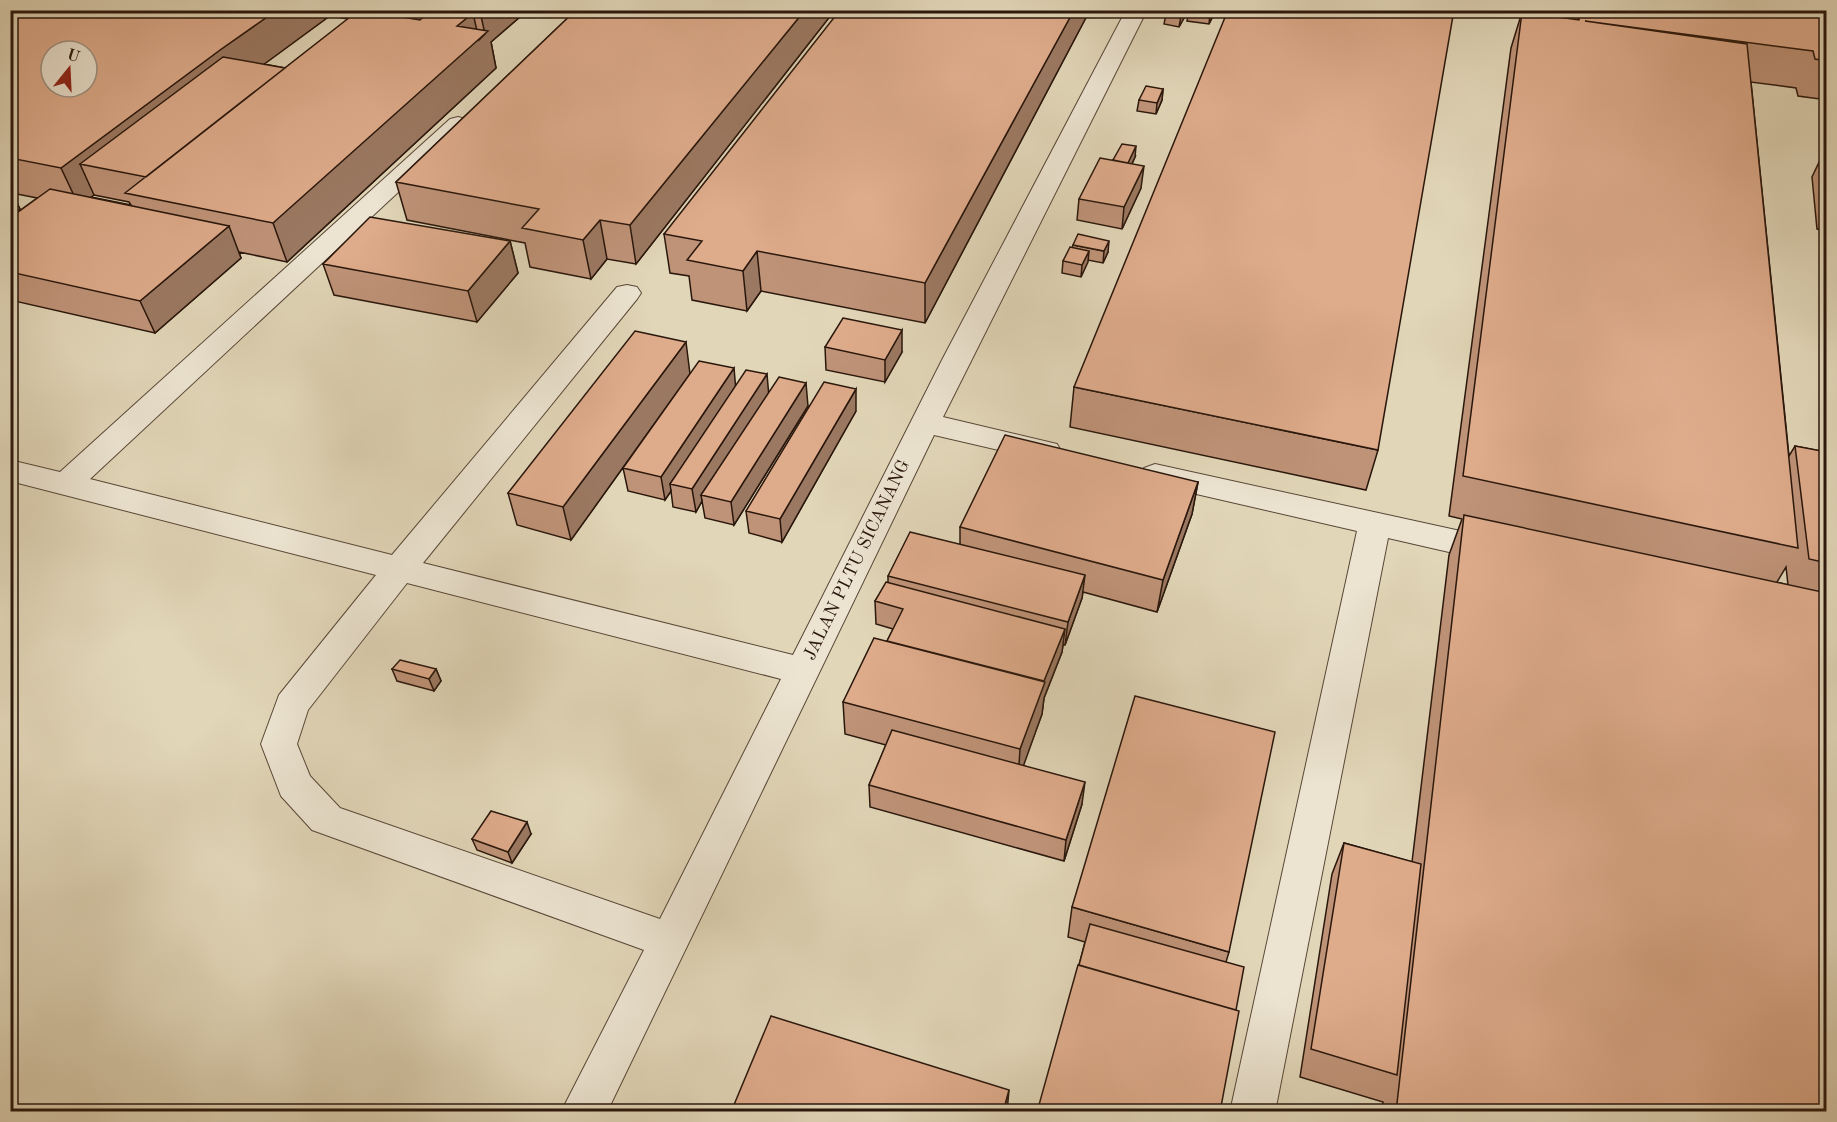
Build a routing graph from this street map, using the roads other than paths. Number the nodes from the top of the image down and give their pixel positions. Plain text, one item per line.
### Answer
1 (1137, 10) edge
2 (477, 107) edge
3 (627, 293) dead end
4 (925, 423) junction
5 (1075, 457) edge
6 (1121, 467) edge
7 (10, 470) edge
8 (66, 484) junction
9 (1375, 524) junction
10 (1525, 557) edge
11 (399, 569) junction
12 (802, 671) junction
13 (670, 941) junction
14 (583, 1112) edge
15 (1252, 1112) edge

1 - 4 lane, JALAN PLTU SICANANG
2 - 8 lane
3 - 11 lane
4 - 5 lane
4 - 12 lane, JALAN PLTU SICANANG
6 - 9 lane
7 - 8 lane
8 - 11 lane
9 - 10 lane
9 - 15 lane
11 - 12 lane
11 - 13 lane
12 - 13 lane, JALAN PLTU SICANANG
13 - 14 lane, JALAN PLTU SICANANG

